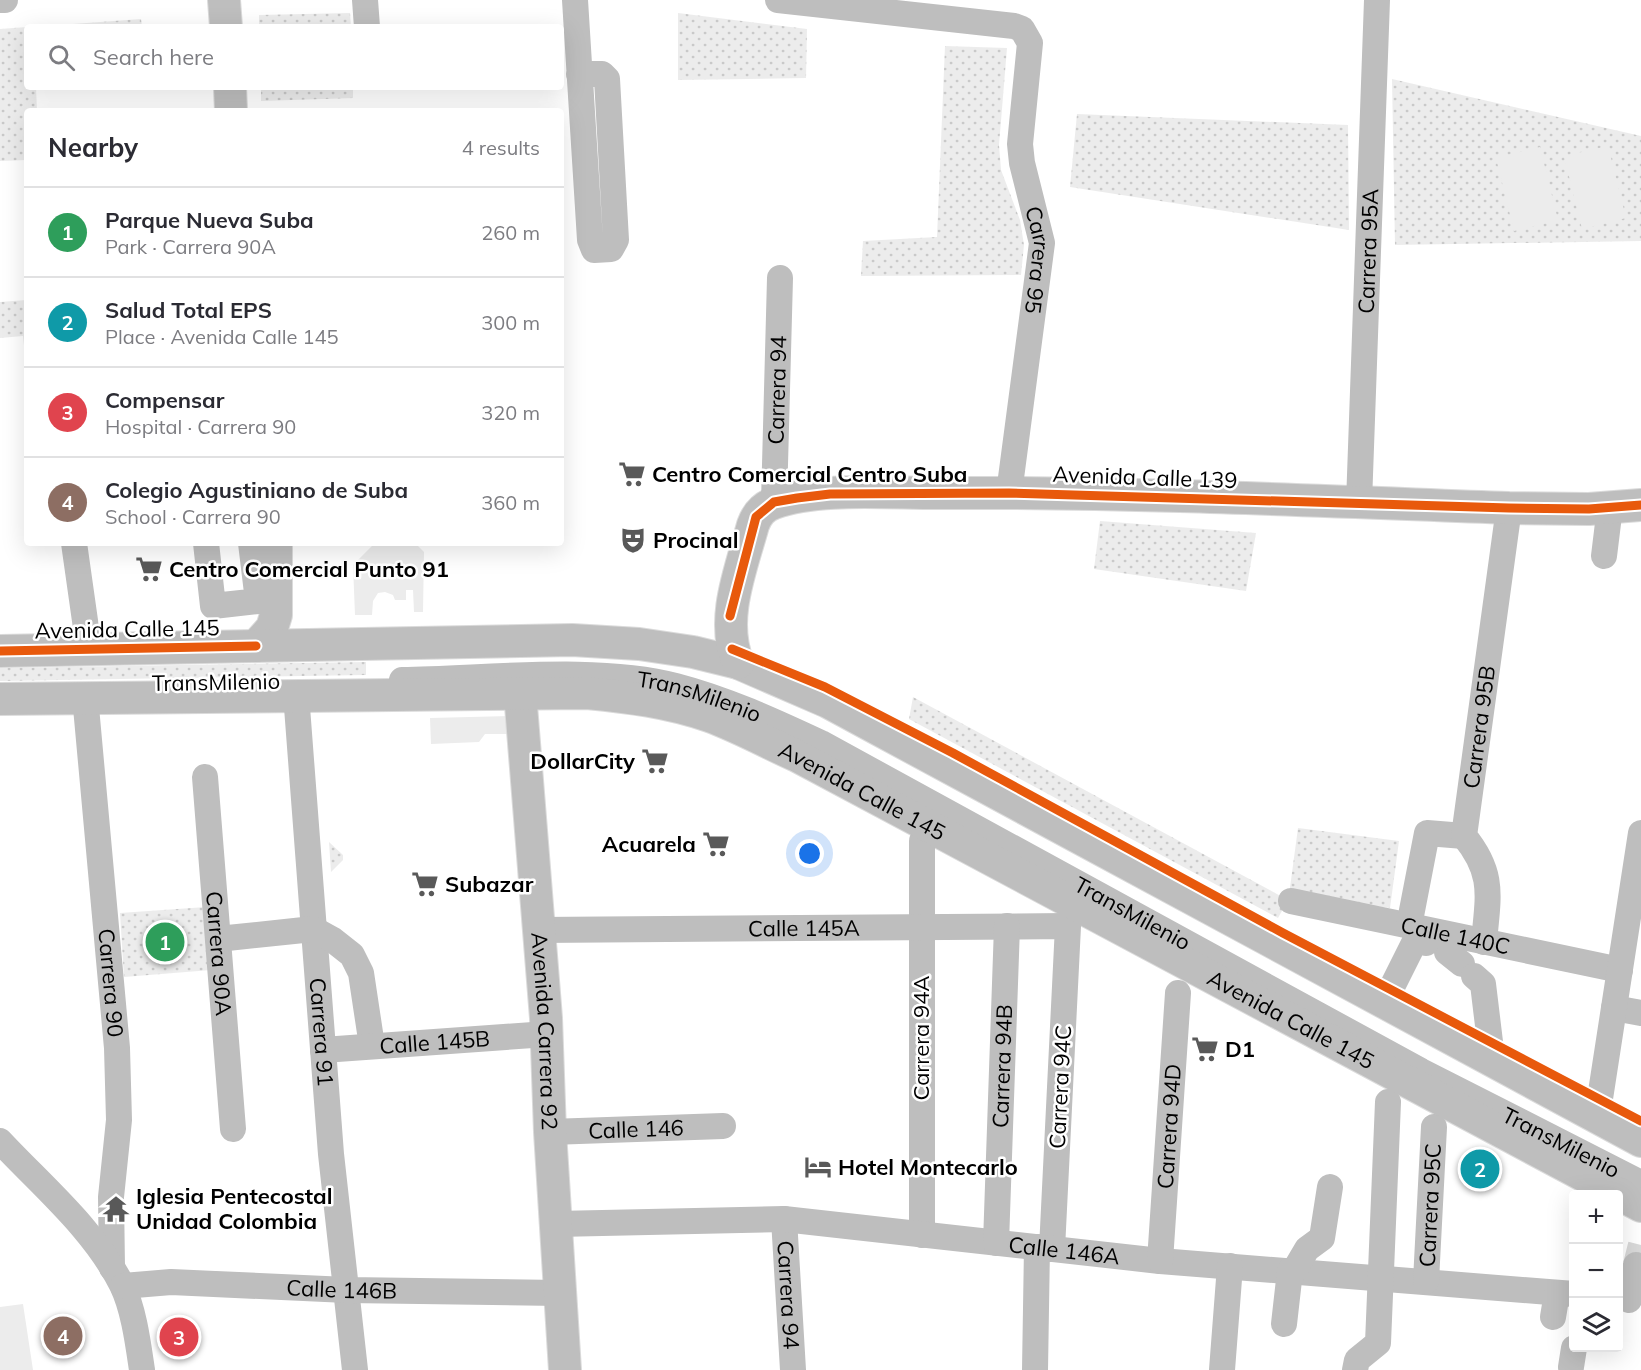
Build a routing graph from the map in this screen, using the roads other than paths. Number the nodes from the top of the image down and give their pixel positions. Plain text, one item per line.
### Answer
1 (0, 0) edge
2 (5, 0) edge
3 (224, 0) edge
4 (365, 0) edge
5 (575, 0) edge
6 (778, 0) edge
7 (1377, 0) edge
8 (226, 24) edge
9 (367, 24) edge
10 (579, 74) junction
11 (230, 90) edge
12 (231, 108) edge
13 (780, 278) dead end
14 (1009, 493) junction
15 (774, 502) junction
16 (1359, 503) junction
17 (1641, 505) edge
18 (1610, 507) junction
19 (1509, 508) junction
20 (74, 546) edge
21 (206, 546) edge
22 (251, 546) edge
23 (278, 546) edge
24 (279, 546) edge
25 (1604, 556) dead end
26 (730, 616) junction
27 (313, 645) junction
28 (256, 646) junction
29 (89, 649) junction
30 (0, 651) edge
31 (693, 652) junction
32 (738, 663) junction
33 (0, 664) edge
34 (0, 686) edge
35 (520, 693) junction
36 (296, 694) junction
37 (85, 696) junction
38 (0, 699) edge
39 (205, 777) dead end
40 (1641, 833) edge
41 (1464, 836) junction
42 (922, 841) dead end
43 (1291, 902) dead end
44 (1635, 915) edge
45 (921, 926) junction
46 (1007, 926) junction
47 (1068, 926) joint
48 (314, 930) junction
49 (538, 930) junction
50 (218, 939) junction
51 (1484, 942) junction
52 (1443, 952) junction
53 (1620, 970) junction
54 (1178, 993) dead end
55 (1384, 1003) junction
56 (1614, 1008) junction
57 (1641, 1013) edge
58 (547, 1034) junction
59 (372, 1046) junction
60 (323, 1050) junction
61 (1490, 1060) junction
62 (1388, 1102) dead end
63 (1597, 1118) junction
64 (723, 1126) dead end
65 (1434, 1127) dead end
66 (233, 1129) dead end
67 (550, 1132) junction
68 (0, 1141) edge
69 (1641, 1141) edge
70 (1641, 1154) edge
71 (1641, 1183) edge
72 (1330, 1186) dead end
73 (1641, 1206) edge
74 (784, 1220) junction
75 (556, 1224) junction
76 (922, 1235) junction
77 (996, 1243) junction
78 (1044, 1248) junction
79 (1160, 1261) junction
80 (1636, 1265) dead end
81 (1230, 1266) junction
82 (1290, 1271) junction
83 (117, 1277) junction
84 (1383, 1278) junction
85 (1426, 1281) junction
86 (347, 1290) junction
87 (560, 1293) junction
88 (1629, 1300) edge
89 (1561, 1301) edge
90 (1284, 1324) dead end
91 (142, 1370) edge
92 (355, 1370) edge
93 (565, 1370) edge
94 (793, 1370) edge
95 (1035, 1370) edge
96 (1222, 1370) edge
97 (1355, 1370) edge

1 - 2 street
3 - 8 main road
4 - 9 street
5 - 10 street
6 - 14 street, Carrera 95
7 - 16 street, Carrera 95A
10 - 10 street
11 - 12 main road
13 - 15 street, Carrera 94
14 - 15 main road, Avenida Calle 139
14 - 16 main road, Avenida Calle 139
15 - 26 main road
16 - 19 main road, Avenida Calle 139
17 - 18 main road, Avenida Calle 139
18 - 19 main road, Avenida Calle 139
18 - 25 street
19 - 41 street, Carrera 95B
20 - 29 street
21 - 22 street
23 - 28 main road
24 - 27 main road
26 - 31 main road
26 - 32 main road
27 - 28 main road, Avenida Calle 145
27 - 31 main road, Avenida Calle 145
28 - 29 main road, Avenida Calle 145
29 - 30 main road, Avenida Calle 145
31 - 32 main road, Avenida Calle 145
32 - 55 main road, Avenida Calle 145
33 - 70 street, TransMilenio
34 - 71 street, TransMilenio
35 - 36 main road, Avenida Calle 145
35 - 49 main road, Avenida Carrera 92
35 - 73 main road, Avenida Calle 145
36 - 37 main road, Avenida Calle 145
36 - 48 street, Carrera 91
37 - 38 main road, Avenida Calle 145
37 - 83 street, Carrera 90
39 - 50 street, Carrera 90A
40 - 44 street
41 - 51 street
41 - 52 street
42 - 45 street, Carrera 94A
43 - 52 street, Calle 140C
44 - 53 street
45 - 46 street, Calle 145A
45 - 49 street, Calle 145A
45 - 76 street, Carrera 94A
46 - 47 street, Calle 145A
46 - 77 street, Carrera 94B
47 - 78 street, Carrera 94C
48 - 50 street
48 - 59 street
48 - 60 street, Carrera 91
49 - 58 main road, Avenida Carrera 92
50 - 66 street, Carrera 90A
51 - 52 street, Calle 140C
51 - 53 street, Calle 140C
52 - 55 street
52 - 61 street
53 - 56 street
54 - 79 street, Carrera 94D
55 - 61 main road, Avenida Calle 145
56 - 57 street
56 - 63 street
58 - 59 street, Calle 145B
58 - 67 main road, Avenida Carrera 92
59 - 60 street, Calle 145B
60 - 86 street, Carrera 91
61 - 63 main road, Avenida Calle 145
62 - 84 street
63 - 69 main road, Avenida Calle 145
64 - 67 street, Calle 146
65 - 85 street, Carrera 95C
67 - 75 main road, Avenida Carrera 92
68 - 83 street
72 - 82 street
74 - 75 street, Calle 146A
74 - 76 street, Calle 146A
74 - 94 street, Carrera 94
75 - 87 main road, Avenida Carrera 92
76 - 77 street, Calle 146A
77 - 78 street, Calle 146A
78 - 79 street, Calle 146A
78 - 95 street, Carrera 94C
79 - 81 street, Calle 146A
80 - 88 street
81 - 82 street, Calle 146A
81 - 96 street
82 - 84 street, Calle 146A
82 - 90 street
83 - 86 street, Calle 146B
83 - 91 street, Carrera 90
84 - 85 street, Calle 146A
84 - 97 street
85 - 89 street, Calle 146A
86 - 87 street, Calle 146B
86 - 92 street, Carrera 91
87 - 93 main road, Avenida Carrera 92

